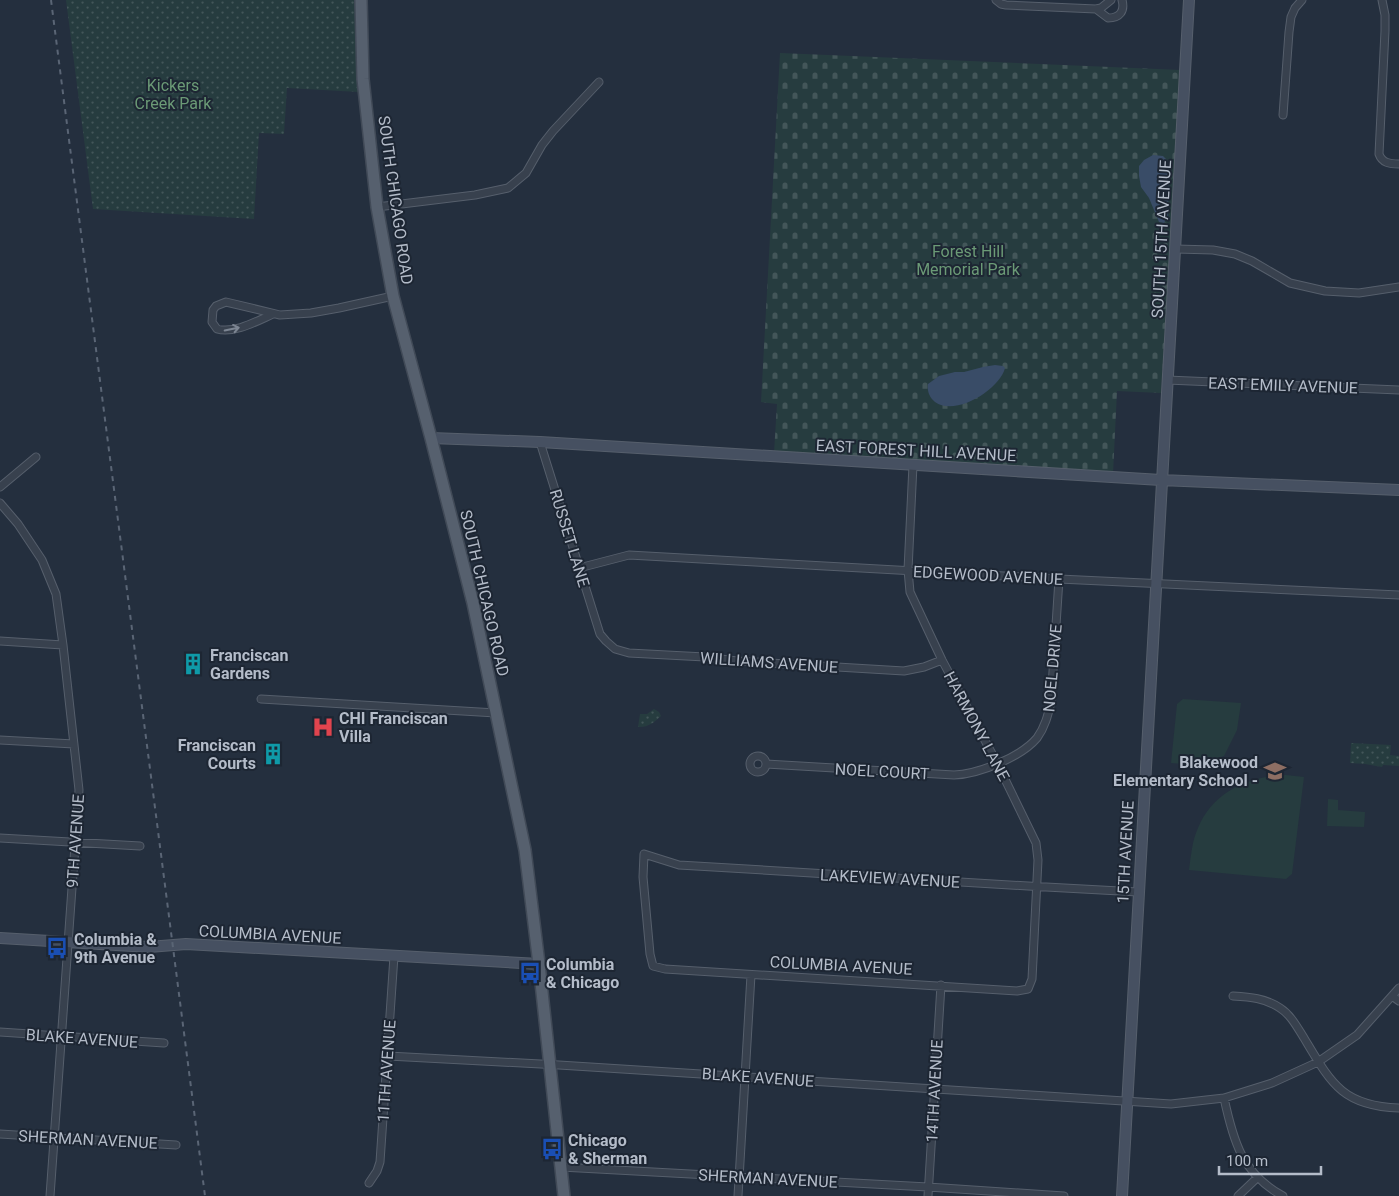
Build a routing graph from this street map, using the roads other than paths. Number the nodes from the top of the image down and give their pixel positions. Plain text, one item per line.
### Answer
1 (361, 0) edge
2 (996, 0) edge
3 (1032, 0) edge
4 (1111, 0) edge
5 (1122, 0) edge
6 (1189, 0) edge
7 (1302, 0) edge
8 (1382, 0) edge
9 (1043, 6) junction
10 (1096, 9) junction
11 (599, 82) dead end
12 (1283, 115) dead end
13 (1399, 164) edge
14 (378, 207) junction
15 (1176, 249) junction
16 (1399, 287) edge
17 (393, 296) junction
18 (273, 314) junction
19 (1167, 380) junction
20 (1399, 390) edge
21 (431, 438) junction
22 (540, 442) junction
23 (36, 457) dead end
24 (913, 465) junction
25 (1161, 480) junction
26 (0, 487) edge
27 (1399, 490) edge
28 (0, 502) edge
29 (579, 568) junction
30 (908, 570) junction
31 (1059, 579) junction
32 (1156, 584) junction
33 (1399, 595) edge
34 (600, 634) joint
35 (0, 641) edge
36 (63, 645) junction
37 (942, 660) junction
38 (261, 699) dead end
39 (496, 713) junction
40 (0, 740) edge
41 (74, 744) junction
42 (997, 763) junction
43 (766, 764) dead end
44 (0, 838) edge
45 (76, 842) junction
46 (140, 846) dead end
47 (1037, 887) junction
48 (1138, 892) junction
49 (0, 938) edge
50 (68, 942) junction
51 (394, 956) junction
52 (539, 964) junction
53 (653, 966) joint
54 (750, 974) junction
55 (941, 985) junction
56 (1399, 988) edge
57 (1028, 989) joint
58 (1233, 996) dead end
59 (1392, 996) junction
60 (1399, 1001) edge
61 (0, 1032) edge
62 (62, 1036) junction
63 (164, 1043) dead end
64 (388, 1056) junction
65 (1318, 1062) junction
66 (550, 1064) junction
67 (744, 1076) junction
68 (934, 1089) junction
69 (1224, 1098) junction
70 (1128, 1101) junction
71 (1399, 1108) edge
72 (0, 1134) edge
73 (55, 1137) junction
74 (176, 1145) dead end
75 (561, 1167) junction
76 (739, 1176) junction
77 (1258, 1177) junction
78 (369, 1183) dead end
79 (928, 1187) junction
80 (50, 1196) edge
81 (564, 1196) edge
82 (738, 1196) edge
83 (928, 1196) edge
84 (1064, 1196) edge
85 (1122, 1196) edge
86 (1238, 1196) edge
87 (1283, 1196) edge

1 - 14 main road, SOUTH CHICAGO ROAD
2 - 9 street
3 - 9 street
4 - 10 street
5 - 10 street
6 - 15 street, SOUTH 15TH AVENUE
7 - 12 street
8 - 13 street
9 - 10 street
11 - 14 street
14 - 17 main road, SOUTH CHICAGO ROAD
15 - 16 street
15 - 19 street, SOUTH 15TH AVENUE
17 - 18 street
17 - 21 main road, SOUTH CHICAGO ROAD
18 -> 18 street
19 - 20 street, EAST EMILY AVENUE
19 - 25 street, SOUTH 15TH AVENUE
21 - 22 street, EAST FOREST HILL AVENUE
21 - 39 main road, SOUTH CHICAGO ROAD
22 - 24 street, EAST FOREST HILL AVENUE
22 - 29 street, RUSSET LANE
23 - 26 street
24 - 25 street, EAST FOREST HILL AVENUE
24 - 30 street, HARMONY LANE
25 - 27 street, EAST FOREST HILL AVENUE
25 - 32 street, 15TH AVENUE
28 - 36 street, 9TH AVENUE
29 - 30 street, EDGEWOOD AVENUE
29 - 34 street, RUSSET LANE
30 - 31 street, EDGEWOOD AVENUE
30 - 37 street, HARMONY LANE
31 - 32 street, EDGEWOOD AVENUE
31 - 42 street, NOEL DRIVE
32 - 33 street, EDGEWOOD AVENUE
32 - 48 street, 15TH AVENUE
34 - 37 street, WILLIAMS AVENUE
35 - 36 street
36 - 41 street, 9TH AVENUE
37 - 42 street, HARMONY LANE
38 - 39 street
39 - 52 main road, SOUTH CHICAGO ROAD
40 - 41 street
41 - 45 street, 9TH AVENUE
42 - 43 street, NOEL COURT
42 - 47 street, HARMONY LANE
44 - 45 street
45 - 46 street
45 - 50 street, 9TH AVENUE
47 - 48 street, LAKEVIEW AVENUE
47 - 53 street, LAKEVIEW AVENUE
47 - 57 street, HARMONY LANE
48 - 70 street, 15TH AVENUE
49 - 50 street, COLUMBIA AVENUE
50 - 51 street, COLUMBIA AVENUE
50 - 62 street, 9TH AVENUE
51 - 52 street, COLUMBIA AVENUE
51 - 64 street, 11TH AVENUE
52 - 66 main road, SOUTH CHICAGO ROAD
53 - 54 street, COLUMBIA AVENUE
54 - 55 street, COLUMBIA AVENUE
54 - 67 street
55 - 57 street, COLUMBIA AVENUE
55 - 68 street, 14TH AVENUE
56 - 59 street, BLAKE AVENUE
58 - 65 street
59 - 60 street
59 - 65 street, BLAKE AVENUE
61 - 62 street, BLAKE AVENUE
62 - 63 street, BLAKE AVENUE
62 - 73 street, 9TH AVENUE
64 - 66 street, BLAKE AVENUE
64 - 78 street, 11TH AVENUE
65 - 69 street, BLAKE AVENUE
65 - 71 street
66 - 67 street, BLAKE AVENUE
66 - 75 main road, SOUTH CHICAGO ROAD
67 - 68 street, BLAKE AVENUE
67 - 76 street
68 - 70 street, BLAKE AVENUE
68 - 79 street, 14TH AVENUE
69 - 70 street, BLAKE AVENUE
69 - 77 street
70 - 85 street, 15TH AVENUE
72 - 73 street, SHERMAN AVENUE
73 - 74 street, SHERMAN AVENUE
73 - 80 street, 9TH AVENUE
75 - 76 street, SHERMAN AVENUE
75 - 81 main road, SOUTH CHICAGO ROAD
76 - 79 street, SHERMAN AVENUE
76 - 82 street
77 - 86 street
77 - 87 street
79 - 83 street, 14TH AVENUE
79 - 84 street, SHERMAN AVENUE

